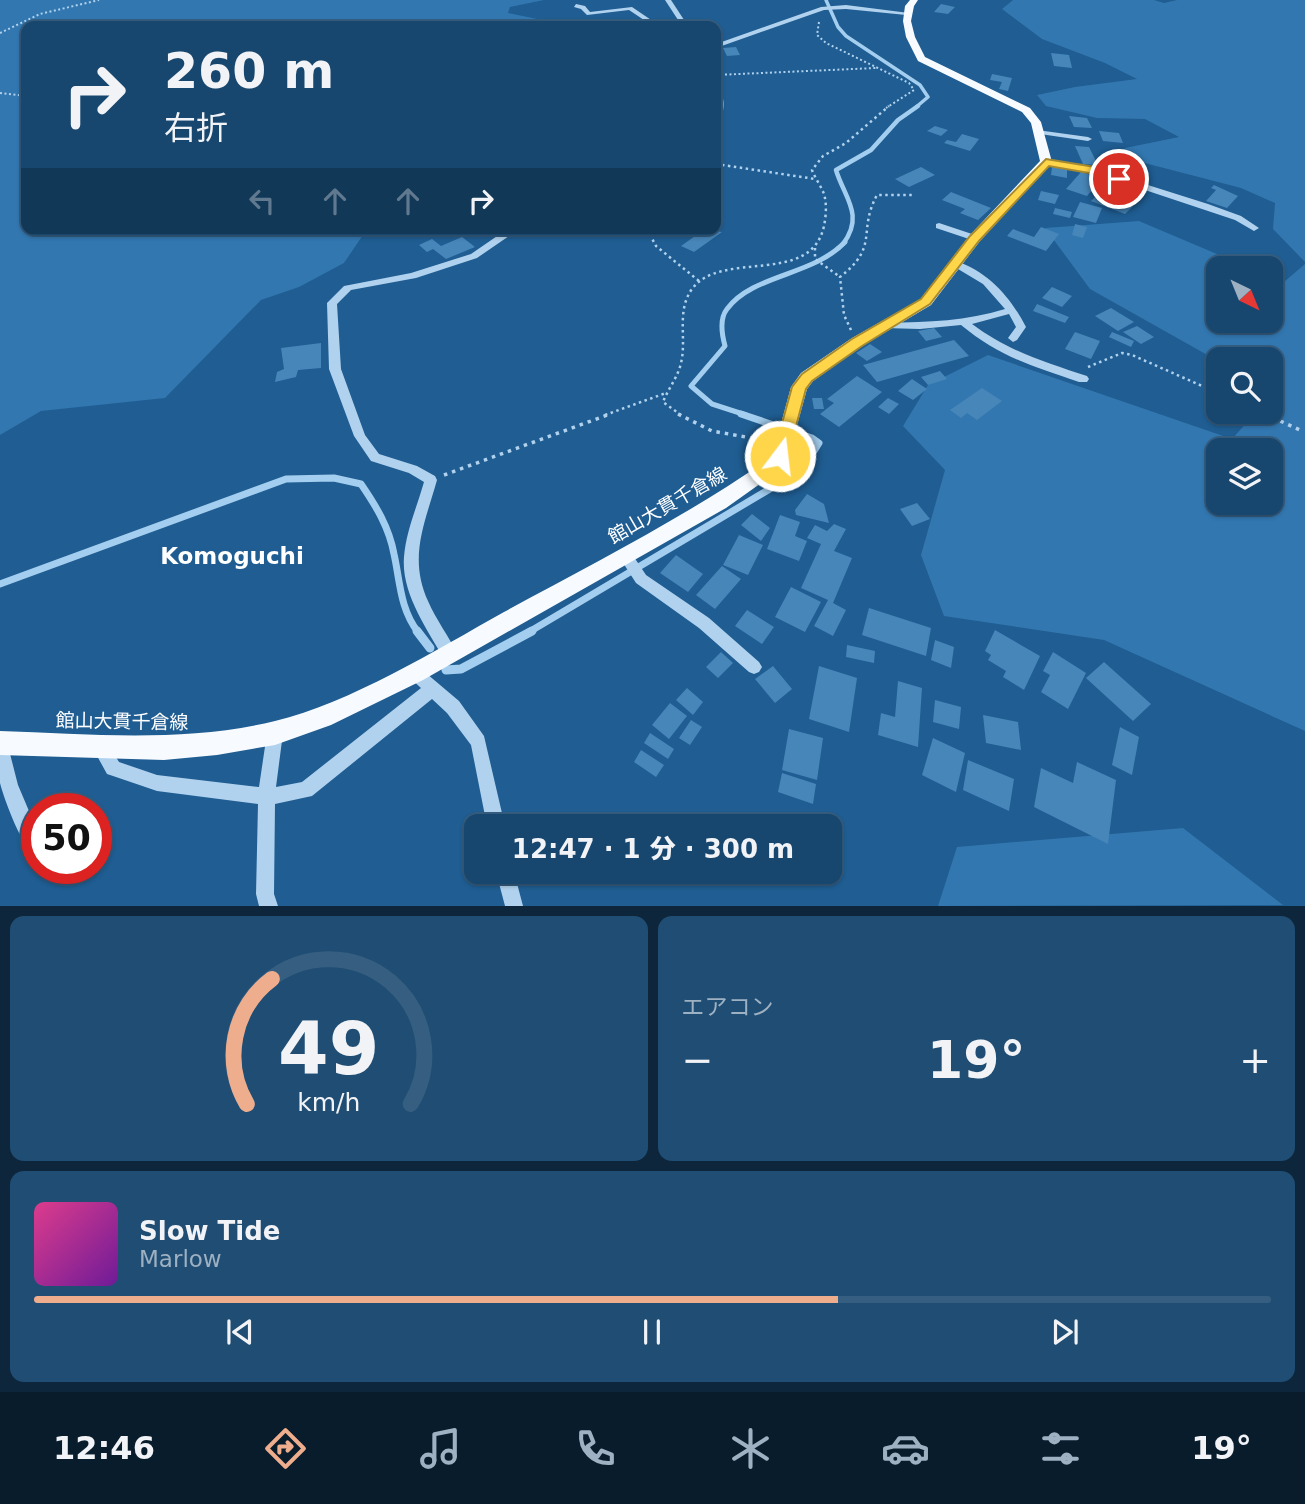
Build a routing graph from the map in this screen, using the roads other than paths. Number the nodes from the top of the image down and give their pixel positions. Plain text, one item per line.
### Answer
1 (667, 0) edge
2 (914, 0) edge
3 (576, 6) dead end
4 (906, 13) junction
5 (650, 21) edge
6 (682, 21) edge
7 (721, 44) edge
8 (1040, 132) junction
9 (1088, 139) dead end
10 (1046, 162) junction
11 (1119, 179) junction
12 (1108, 189) dead end
13 (939, 226) dead end
14 (1254, 228) dead end
15 (505, 235) edge
16 (975, 238) junction
17 (956, 264) junction
18 (1012, 310) junction
19 (963, 322) junction
20 (888, 326) junction
21 (1013, 338) dead end
22 (1083, 379) dead end
23 (625, 555) junction
24 (449, 654) junction
25 (754, 667) dead end
26 (415, 673) junction
27 (433, 688) junction
28 (275, 733) junction
29 (0, 744) edge
30 (99, 745) junction
31 (267, 797) junction
32 (21, 810) edge
33 (493, 814) edge
34 (508, 884) edge
35 (269, 905) edge
36 (514, 905) edge

1 - 6 street
2 - 4 main road
3 - 5 street
4 - 7 street
4 - 8 main road
8 - 9 street
8 - 10 main road
10 - 11 street
10 - 16 main road, 館山大貫千倉線
11 - 12 street
11 - 14 street
13 - 16 street
15 - 24 street
16 - 17 main road, 館山大貫千倉線
17 - 18 street
17 - 20 main road, 館山大貫千倉線
18 - 19 street
18 - 21 street
19 - 20 street
19 - 22 street
20 - 23 main road, 館山大貫千倉線
23 - 24 main road, 館山大貫千倉線
23 - 25 street
24 - 26 main road, 館山大貫千倉線
26 - 27 street
26 - 28 main road, 館山大貫千倉線
27 - 31 street
27 - 33 street
28 - 30 main road, 館山大貫千倉線
28 - 31 street
29 - 30 main road, 館山大貫千倉線
29 - 32 street
30 - 31 street
31 - 35 street
34 - 36 street

